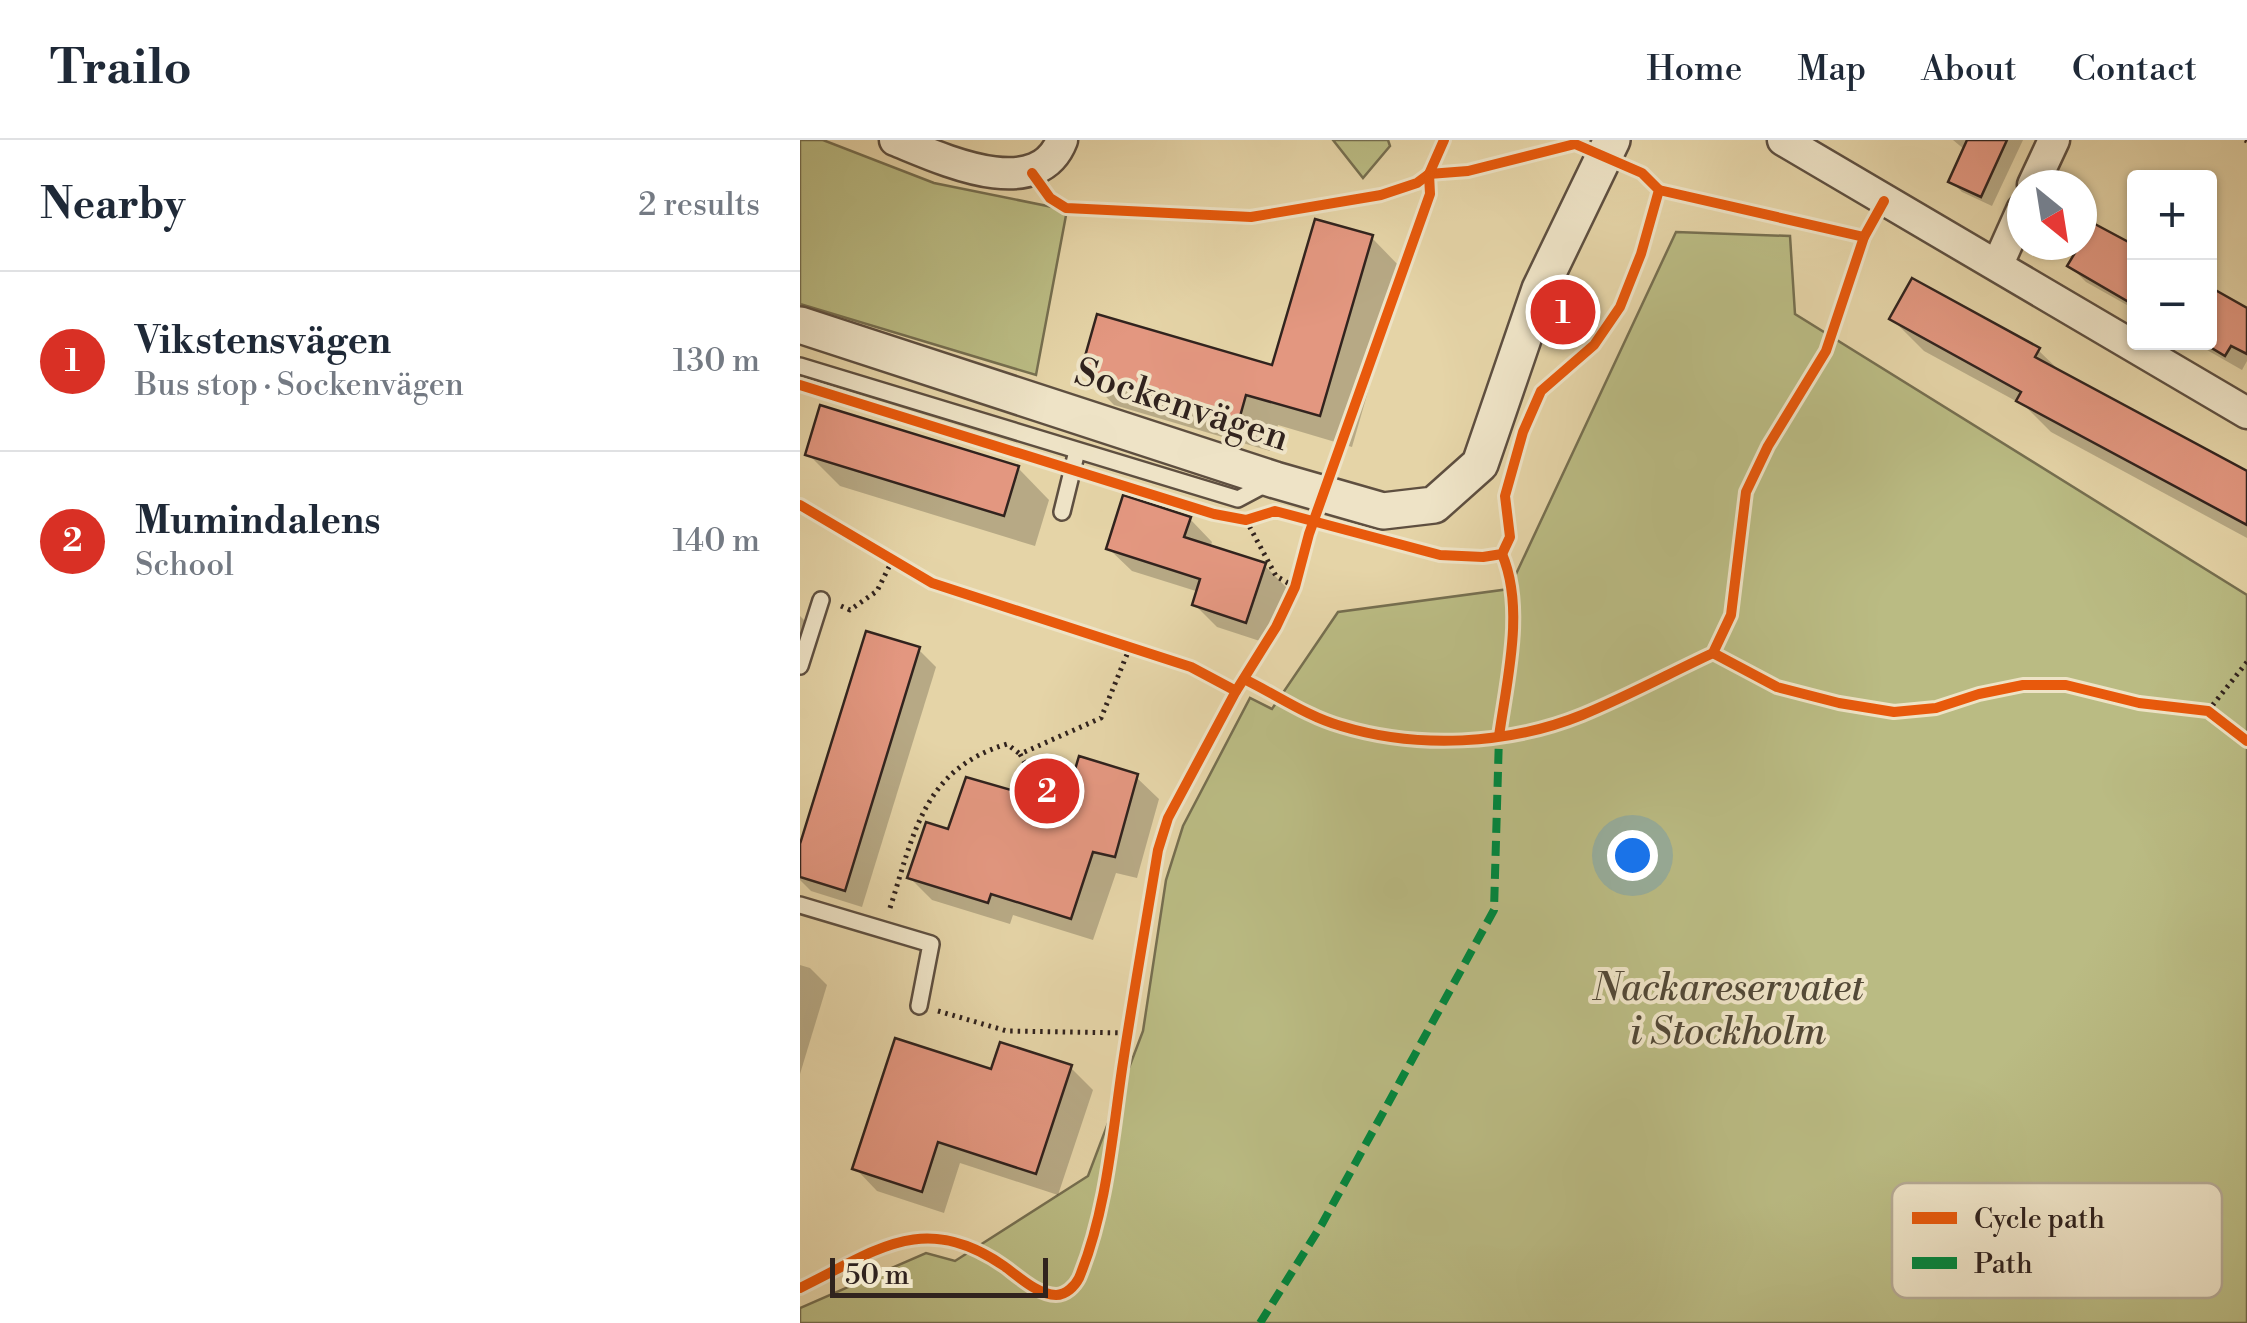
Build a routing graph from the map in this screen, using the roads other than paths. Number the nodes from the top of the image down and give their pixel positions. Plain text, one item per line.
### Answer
1 (895, 140) edge
2 (1062, 140) edge
3 (1612, 140) edge
4 (1783, 140) edge
5 (2054, 140) edge
6 (2040, 170) edge
7 (2007, 244) edge
8 (1998, 264) junction
9 (800, 325) edge
10 (800, 366) edge
11 (2247, 413) edge
12 (1077, 451) junction
13 (1274, 480) junction
14 (1062, 512) dead end
15 (822, 600) road end
16 (800, 666) edge
17 (800, 905) edge
18 (919, 1006) road end

1 - 2 street
3 - 13 street, Sockenvägen
4 - 8 street
5 - 6 street
7 - 8 street
8 - 11 street
9 - 13 street, Sockenvägen
10 - 12 lane
12 - 13 lane
12 - 14 lane
15 - 16 lane
17 - 18 lane

